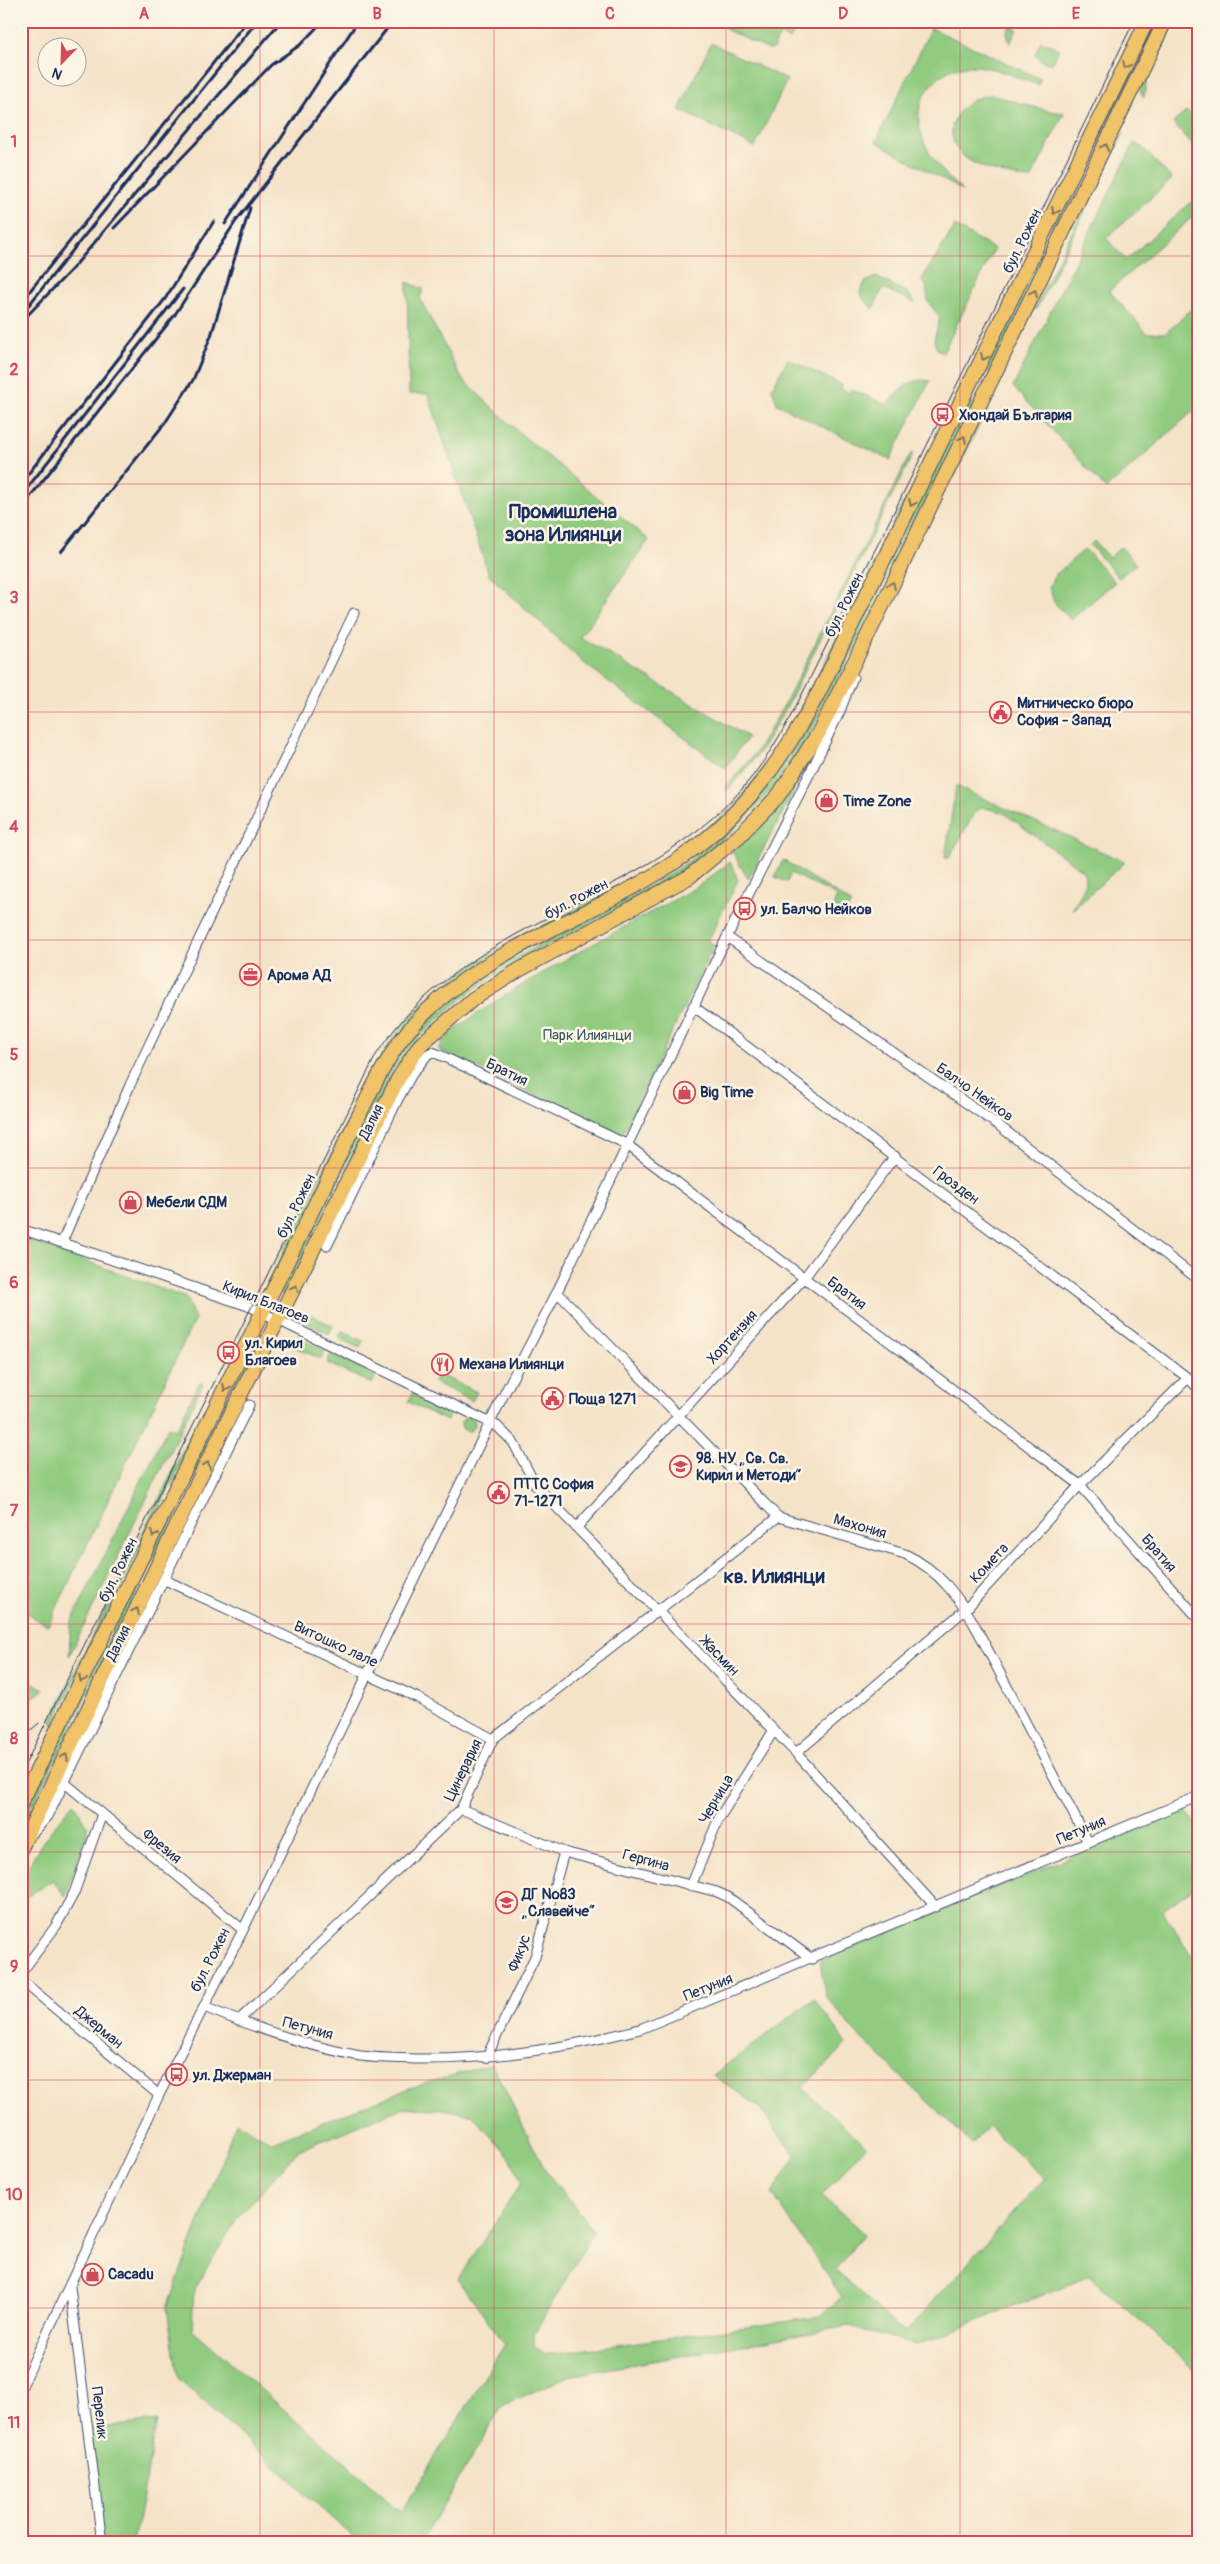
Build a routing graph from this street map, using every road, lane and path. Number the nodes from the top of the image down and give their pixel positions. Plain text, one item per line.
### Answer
1 (1147, 21) edge
2 (1165, 21) edge
3 (354, 613) dead end
4 (871, 629) junction
5 (727, 937) junction
6 (693, 1006) junction
7 (432, 1052) joint
8 (626, 1144) junction
9 (895, 1156) junction
10 (340, 1208) junction
11 (21, 1229) edge
12 (62, 1242) junction
13 (327, 1246) dead end
14 (804, 1278) junction
15 (1199, 1280) edge
16 (557, 1292) junction
17 (263, 1313) junction
18 (279, 1320) junction
19 (1188, 1378) junction
20 (1199, 1389) edge
21 (249, 1405) dead end
22 (679, 1415) junction
23 (490, 1422) junction
24 (224, 1443) junction
25 (1080, 1485) junction
26 (778, 1516) junction
27 (577, 1527) junction
28 (165, 1580) junction
29 (966, 1609) junction
30 (657, 1610) junction
31 (1199, 1619) edge
32 (368, 1674) junction
33 (774, 1730) junction
34 (493, 1739) junction
35 (796, 1753) junction
36 (65, 1783) junction
37 (1199, 1796) edge
38 (21, 1803) edge
39 (461, 1809) junction
40 (102, 1814) junction
41 (1088, 1842) junction
42 (22, 1848) edge
43 (564, 1852) junction
44 (691, 1886) junction
45 (936, 1907) junction
46 (243, 1930) junction
47 (812, 1959) junction
48 (21, 1974) edge
49 (21, 1980) edge
50 (204, 2006) junction
51 (238, 2021) junction
52 (486, 2058) junction
53 (159, 2095) junction
54 (70, 2288) junction
55 (21, 2388) edge
56 (102, 2543) edge

1 -> 17 main road, бул. Рожен
4 -> 2 main road, бул. Рожен
3 - 12 street
4 - 5 street, бул. Рожен
4 - 10 main road, бул. Рожен
5 - 6 street, бул. Рожен
5 - 15 street, Балчо Нейков
6 - 8 street, бул. Рожен
6 - 9 street, Грозден
7 - 8 street, Братия
7 - 10 street, Далия
8 - 14 street, Братия
8 - 16 street, бул. Рожен
9 - 14 street, Хортензия
9 - 19 street, Грозден
10 - 13 street, Далия
18 -> 10 main road, бул. Рожен
11 - 12 street, Кирил Благоев
12 - 17 street, Кирил Благоев
14 - 22 street, Хортензия
14 - 25 street, Братия
16 - 22 street, Махония
16 - 23 street, бул. Рожен
17 - 18 street, Кирил Благоев
17 -> 38 main road, бул. Рожен
18 - 23 street, Кирил Благоев
18 - 24 main road, бул. Рожен
19 - 20 street, Грозден
19 - 25 street, Комета
21 - 24 street, Далия
22 - 26 street, Махония
22 - 27 street, Хортензия
23 - 27 street, Жасмин
23 - 32 street, бул. Рожен
24 - 28 street, Далия
42 -> 24 main road, бул. Рожен
25 - 29 street, Комета
25 - 31 street, Братия
26 - 29 street, Махония
26 - 30 street, Цинерария
27 - 30 street, Жасмин
28 - 32 street, Витошко лале
28 - 36 street, Далия
29 - 35 street, Комета
29 - 41 street, Махония
30 - 33 street, Жасмин
30 - 34 street, Цинерария
32 - 34 street, Витошко лале
32 - 46 street, бул. Рожен
33 - 35 street, Жасмин
33 - 44 street, Черница
34 - 39 street, Цинерария
35 - 45 street, Жасмин
36 - 40 street, Фрезия
36 - 42 street, Далия
37 - 41 street, Петуния
39 - 43 street, Гергина
39 - 51 street, Цинерария
40 - 46 street, Фрезия
40 - 48 street
41 - 45 street, Петуния
43 - 44 street, Гергина
43 - 52 street, Фикус
44 - 47 street, Гергина
45 - 47 street, Петуния
46 - 50 street, бул. Рожен
47 - 52 street, Петуния
49 - 53 street, Джерман
50 - 51 street, Петуния
50 - 53 street, бул. Рожен
51 - 52 street, Петуния
53 - 54 street, бул. Рожен
54 - 55 street, бул. Рожен
54 - 56 street, Перелик

